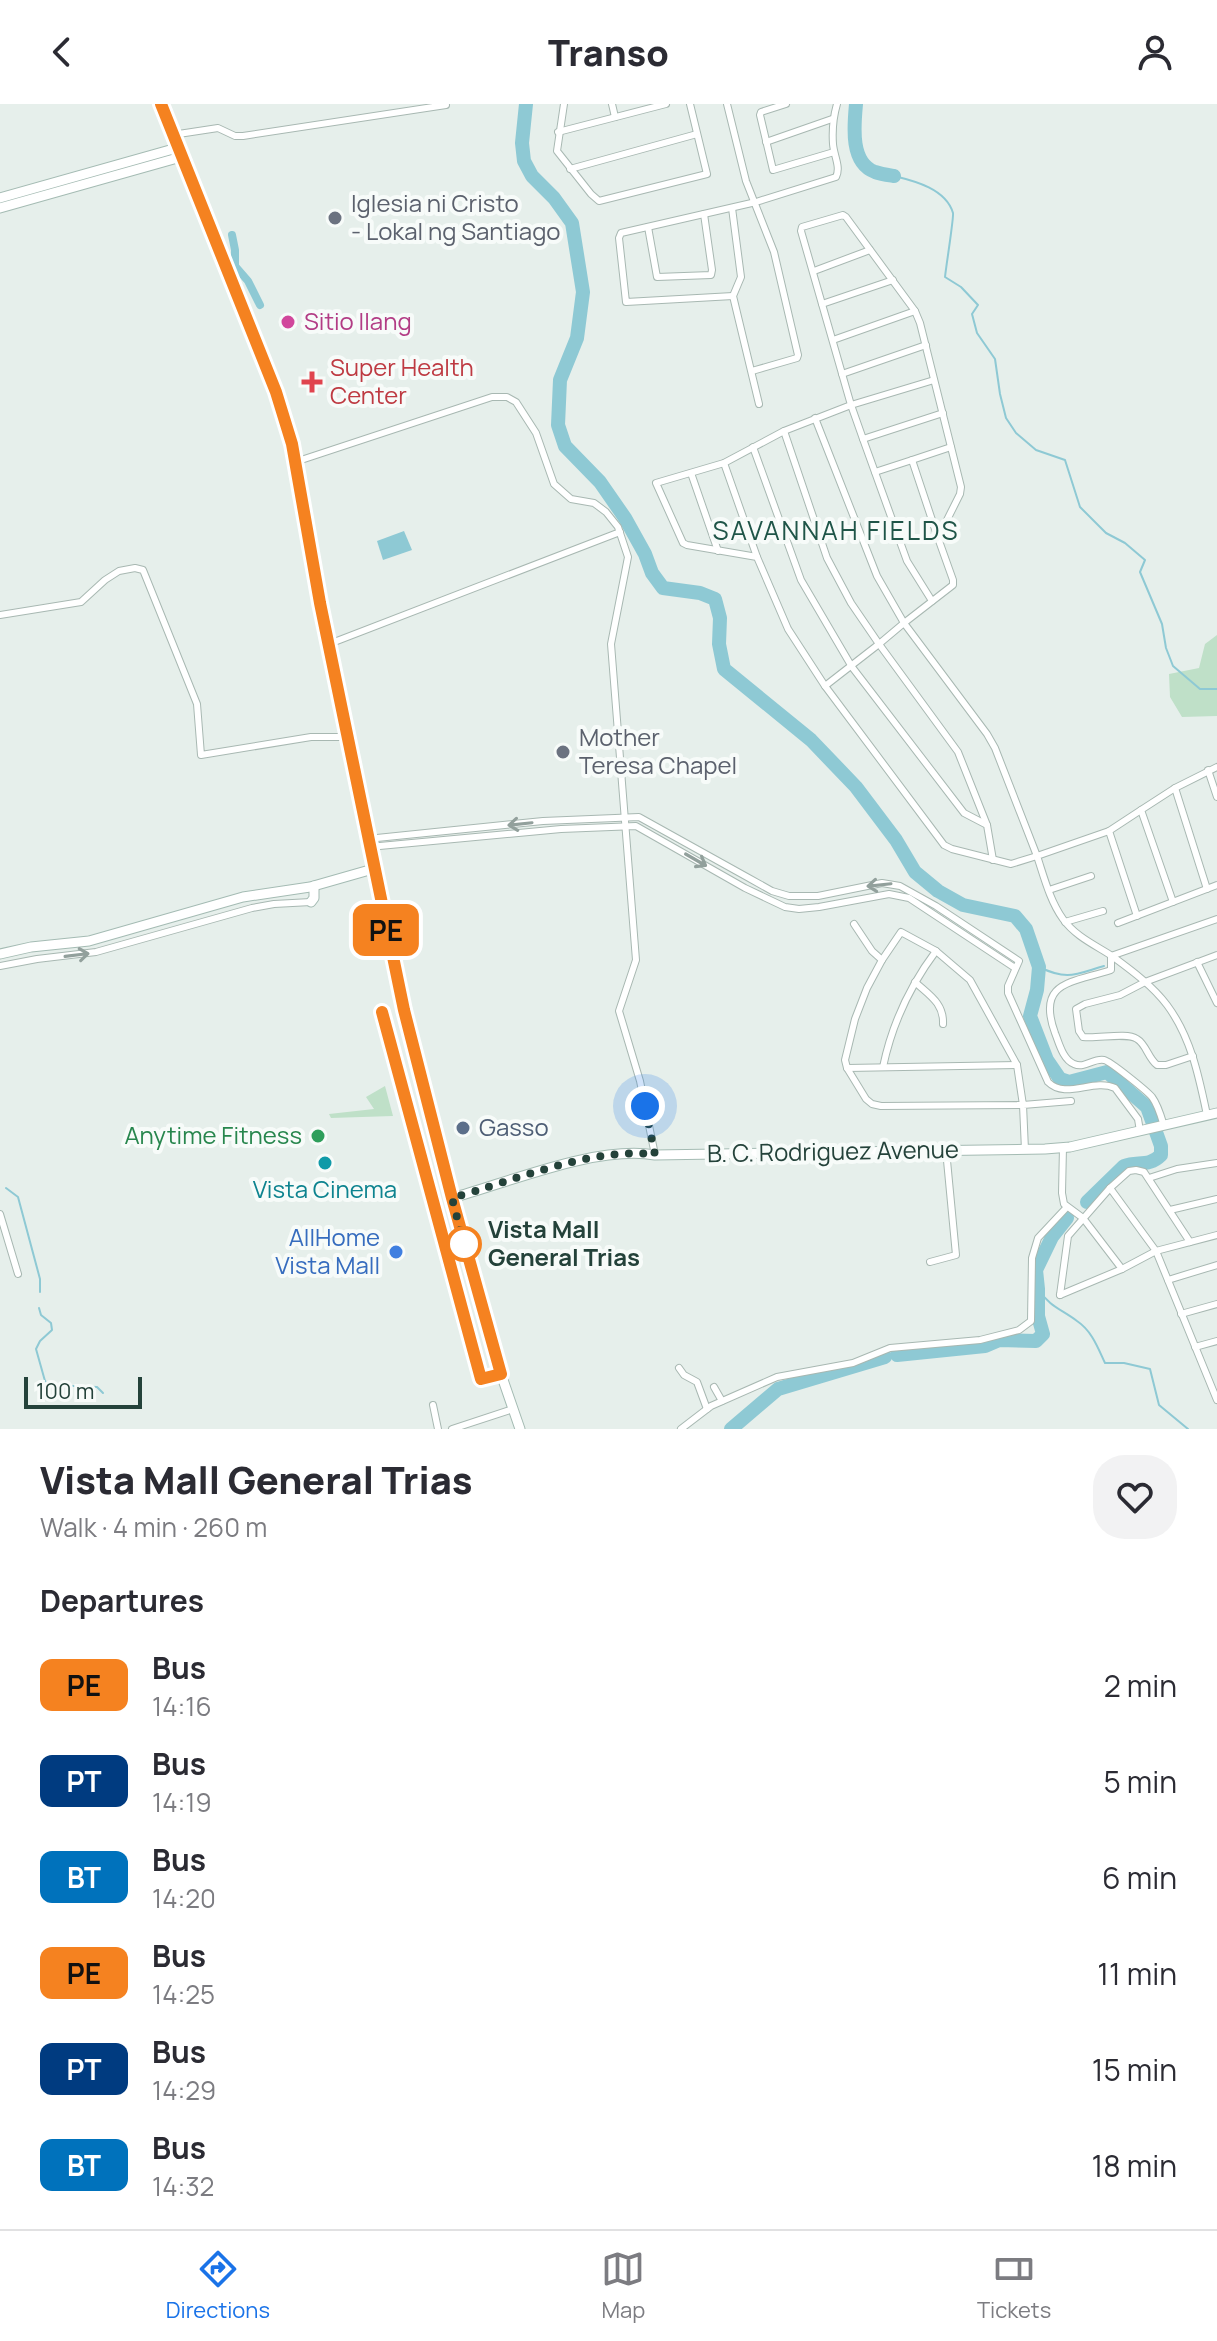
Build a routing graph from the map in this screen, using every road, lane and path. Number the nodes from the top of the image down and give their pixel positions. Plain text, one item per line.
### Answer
1 (161, 104) edge
2 (564, 104) edge
3 (612, 104) edge
4 (666, 104) edge
5 (690, 104) edge
6 (727, 104) edge
7 (786, 104) edge
8 (837, 104) edge
9 (446, 105) edge
10 (652, 106) edge
11 (615, 117) junction
12 (832, 119) junction
13 (558, 132) junction
14 (697, 134) junction
15 (172, 135) junction
16 (766, 142) junction
17 (834, 152) junction
18 (179, 153) junction
19 (570, 169) junction
20 (0, 198) edge
21 (756, 202) junction
22 (0, 208) edge
23 (732, 208) junction
24 (704, 214) junction
25 (648, 227) junction
26 (870, 250) junction
27 (814, 271) junction
28 (893, 280) junction
29 (733, 296) junction
30 (822, 304) junction
31 (915, 311) junction
32 (833, 340) junction
33 (926, 345) junction
34 (752, 371) junction
35 (842, 374) junction
36 (934, 380) junction
37 (759, 404) dead end
38 (851, 405) junction
39 (943, 413) junction
40 (815, 418) junction
41 (784, 431) junction
42 (863, 439) junction
43 (753, 447) junction
44 (951, 447) junction
45 (912, 460) junction
46 (295, 462) junction
47 (724, 463) junction
48 (875, 472) junction
49 (691, 473) junction
50 (620, 532) junction
51 (938, 538) junction
52 (718, 551) junction
53 (757, 557) junction
54 (932, 601) junction
55 (0, 615) edge
56 (904, 623) junction
57 (329, 644) junction
58 (879, 644) junction
59 (852, 667) junction
60 (825, 686) junction
61 (348, 737) junction
62 (1217, 767) edge
63 (1208, 770) junction
64 (1175, 788) junction
65 (1217, 797) edge
66 (1141, 810) junction
67 (626, 817) junction
68 (987, 825) junction
69 (627, 826) junction
70 (1109, 831) junction
71 (368, 843) junction
72 (1037, 856) junction
73 (993, 860) junction
74 (373, 869) junction
75 (1091, 876) dead end
76 (1217, 885) edge
77 (314, 886) junction
78 (1207, 889) junction
79 (1049, 890) junction
80 (311, 902) joint
81 (1173, 902) junction
82 (1103, 911) dead end
83 (1137, 916) junction
84 (1217, 919) edge
85 (1065, 922) junction
86 (1118, 923) dead end
87 (854, 924) dead end
88 (936, 951) junction
89 (0, 954) edge
90 (1217, 955) edge
91 (1111, 956) junction
92 (882, 960) junction
93 (1197, 962) junction
94 (1017, 965) junction
95 (0, 966) edge
96 (915, 982) junction
97 (1145, 982) junction
98 (1217, 1003) edge
99 (943, 1024) dead end
100 (1193, 1056) junction
101 (1017, 1065) junction
102 (883, 1067) junction
103 (847, 1068) junction
104 (1071, 1101) dead end
105 (1023, 1105) junction
106 (1212, 1114) edge
107 (1162, 1126) junction
108 (1141, 1131) junction
109 (1063, 1147) junction
110 (946, 1150) junction
111 (1025, 1150) junction
112 (655, 1155) junction
113 (1217, 1163) edge
114 (1149, 1178) junction
115 (1110, 1188) junction
116 (452, 1198) junction
117 (1217, 1199) edge
118 (1067, 1207) junction
119 (1170, 1210) junction
120 (0, 1214) edge
121 (1083, 1218) junction
122 (1217, 1235) edge
123 (1207, 1238) junction
124 (1190, 1242) junction
125 (1217, 1242) edge
126 (1156, 1251) junction
127 (930, 1262) dead end
128 (1217, 1265) edge
129 (1122, 1269) junction
130 (18, 1274) dead end
131 (1168, 1280) junction
132 (1217, 1304) edge
133 (1181, 1314) junction
134 (1217, 1341) edge
135 (1195, 1347) junction
136 (679, 1368) dead end
137 (1213, 1382) edge
138 (714, 1387) dead end
139 (1217, 1400) edge
140 (722, 1401) junction
141 (433, 1405) dead end
142 (513, 1409) junction
143 (707, 1409) junction
144 (438, 1429) edge
145 (452, 1429) edge
146 (520, 1429) edge
147 (681, 1429) edge

1 - 15 street
2 - 13 street
3 - 11 street
4 - 10 street
5 - 14 street
6 - 21 street
7 - 16 street
8 - 12 street
9 - 15 street
10 - 11 street
11 - 13 street
12 - 16 street
12 - 17 street
13 - 19 street
14 - 19 street
14 - 19 street
15 - 18 street
16 - 17 street
17 - 21 street
18 - 20 street
18 - 22 street
18 - 46 street
21 - 23 street
21 - 34 street
23 - 24 street
23 - 29 street
24 - 25 street
24 - 25 street
25 - 29 street
26 - 27 street
26 - 27 street
26 - 28 street
27 - 30 street
28 - 30 street
28 - 31 street
29 - 34 street
30 - 32 street
31 - 32 street
31 - 33 street
32 - 35 street
33 - 35 street
33 - 36 street
34 - 37 street
35 - 38 street
36 - 38 street
36 - 39 street
38 - 40 street
38 - 42 street
39 - 42 street
39 - 44 street
40 - 41 street
40 - 56 street
41 - 43 street
41 - 58 street
42 - 48 street
43 - 47 street
43 - 59 street
44 - 45 street
44 - 51 street
45 - 48 street
45 - 51 street
46 - 50 street
46 - 57 street
47 - 49 street
47 - 53 street
48 - 54 street
49 - 52 street
49 - 52 street
50 - 57 street
50 - 67 street
51 - 54 street
52 - 53 street
53 - 60 street
54 - 56 street
55 - 61 street
56 - 58 street
56 - 72 street
57 - 61 street
58 - 59 street
58 - 68 street
59 - 60 street
59 - 68 street
60 - 73 street
61 - 71 street
62 - 63 street
63 - 64 street
63 - 65 street
64 - 66 street
64 - 78 street
66 - 70 street
66 - 81 street
67 - 69 street
67 -> 71 street
94 -> 67 street
68 - 73 street
69 - 71 street
69 -> 94 street
69 - 112 street
70 - 72 street
70 - 83 street
71 - 74 street
72 - 73 street
72 - 79 street
74 - 77 street
74 - 116 street
75 - 79 street
76 - 78 street
77 - 80 street
77 - 89 street
78 - 81 street
79 - 85 street
95 -> 80 street
81 - 83 street
82 - 85 street
83 - 86 street
84 - 91 street
85 - 91 street
87 - 92 street
88 - 92 street
88 - 96 street
88 - 101 street
90 - 93 street
91 - 97 street
91 - 107 street
92 - 103 street
93 - 97 street
93 - 98 street
94 - 108 street
96 - 99 street
96 - 102 street
97 - 100 street
97 - 100 street
100 - 106 street
101 - 102 street
101 - 105 street
102 - 103 street
103 - 105 street
104 - 105 street
105 - 111 street
106 - 107 street, B. C. Rodriguez Avenue
107 - 108 street, B. C. Rodriguez Avenue
108 - 109 street, B. C. Rodriguez Avenue
109 - 111 street, B. C. Rodriguez Avenue
109 - 118 street
110 - 111 street, B. C. Rodriguez Avenue
110 - 112 street, B. C. Rodriguez Avenue
110 - 127 street
112 - 116 street, B. C. Rodriguez Avenue
113 - 114 street
114 - 115 street
114 - 119 street
115 - 121 street
115 - 126 street
116 - 142 street
117 - 119 street
118 - 121 street
118 - 140 street
119 - 124 street
120 - 130 street
121 - 129 street
121 - 129 street
122 - 123 street
123 - 124 street
123 - 125 street
124 - 126 street
126 - 129 street
126 - 131 street
128 - 131 street
131 - 133 street
132 - 133 street
133 - 135 street
134 - 135 street
135 - 137 street
136 - 143 street
137 - 139 street
138 - 140 street
140 - 143 street
141 - 144 street
142 - 145 street
142 - 146 street
143 - 147 street

